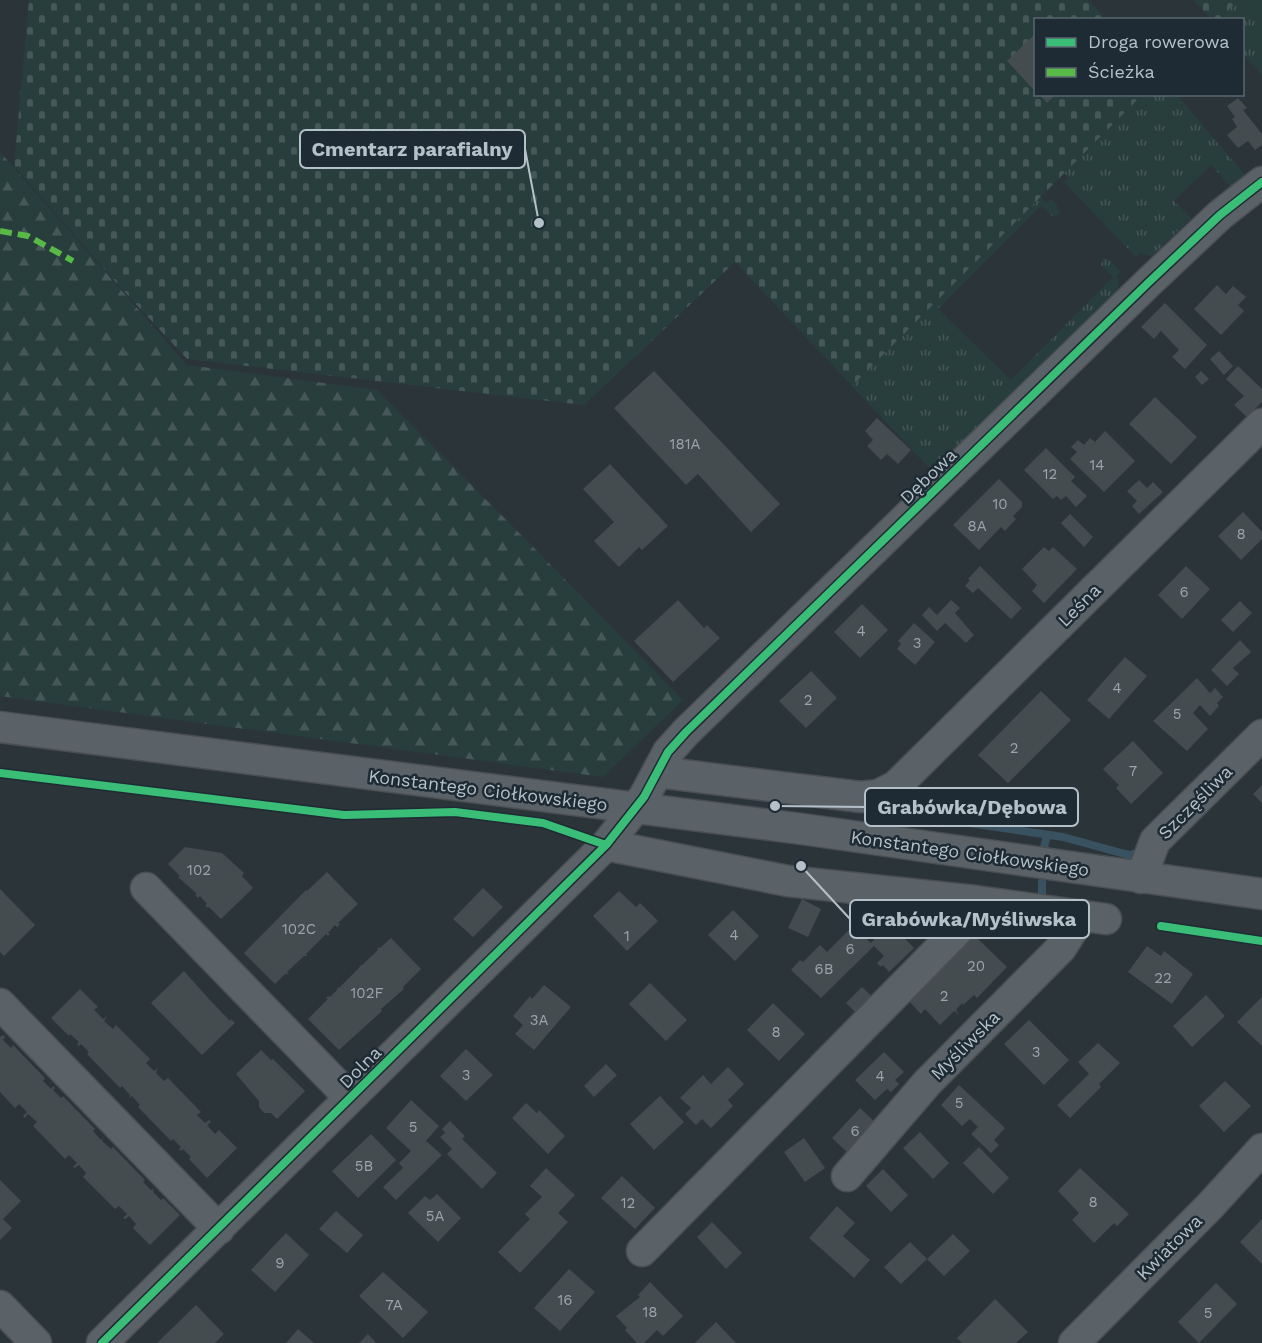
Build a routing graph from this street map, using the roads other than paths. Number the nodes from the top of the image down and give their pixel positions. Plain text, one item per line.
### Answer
1 (1262, 182) edge
2 (1262, 424) edge
3 (0, 727) edge
4 (1262, 735) edge
5 (658, 772) junction
6 (636, 809) junction
7 (606, 845) junction
8 (1142, 878) junction
9 (146, 888) dead end
10 (1262, 894) edge
11 (976, 901) junction
12 (0, 1004) edge
13 (350, 1098) junction
14 (1262, 1149) edge
15 (848, 1176) dead end
16 (219, 1229) junction
17 (642, 1251) dead end
18 (0, 1306) edge
19 (36, 1343) edge
20 (102, 1343) edge
21 (1074, 1343) edge

1 - 5 street, Dębowa
2 - 5 street, Leśna
3 - 6 street, Konstantego Ciołkowskiego
4 - 8 street, Szczęśliwa
5 - 6 street, Dębowa
6 - 7 street, Dolna
6 - 8 street, Konstantego Ciołkowskiego
7 - 11 street
7 - 13 street, Dolna
8 - 10 street, Konstantego Ciołkowskiego
9 - 13 street
11 - 15 street, Myśliwska
11 - 17 street
12 - 16 street
13 - 16 street, Dolna
14 - 21 street, Kwiatowa
16 - 20 street, Dolna
18 - 19 street

